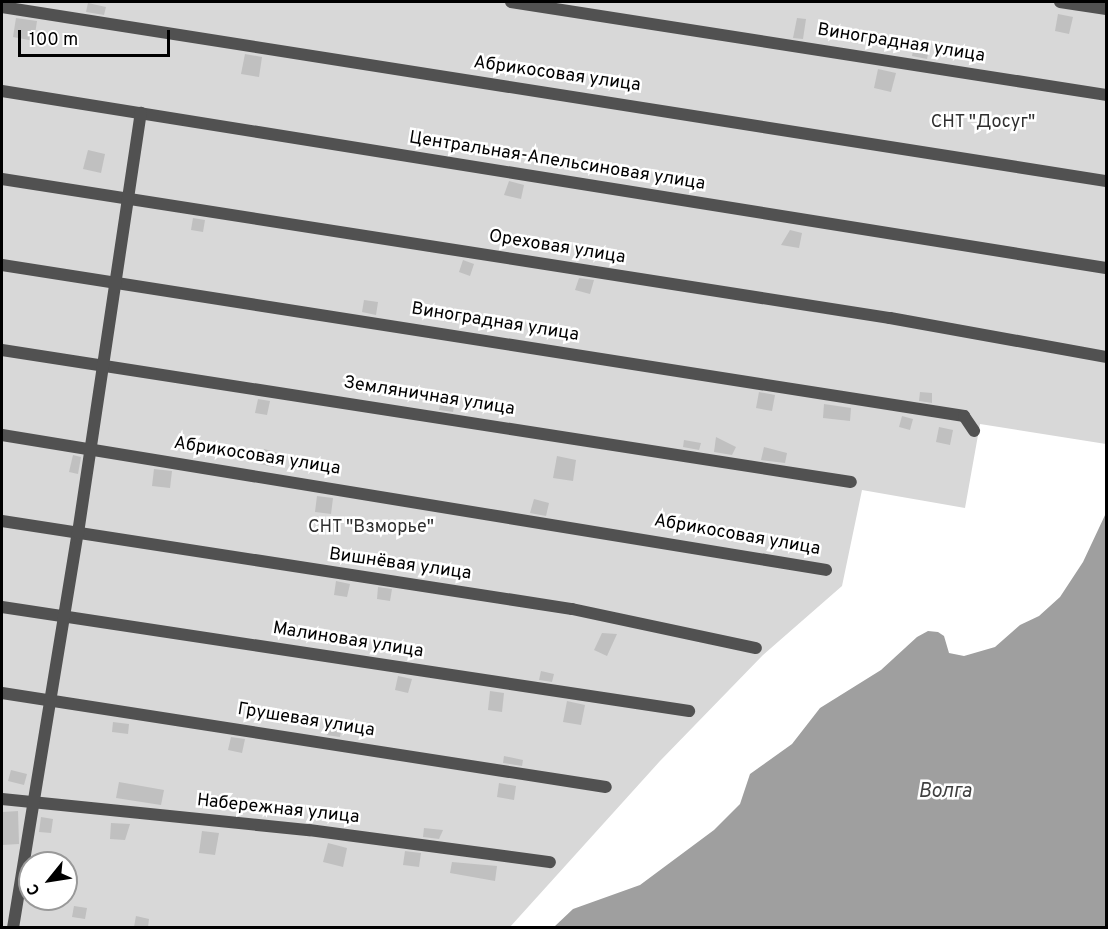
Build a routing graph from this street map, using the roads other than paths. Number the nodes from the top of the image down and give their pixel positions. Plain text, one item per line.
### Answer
1 (511, 2) edge
2 (1060, 2) edge
3 (8, 6) edge
4 (1107, 9) edge
5 (2, 91) edge
6 (1107, 95) edge
7 (141, 113) junction
8 (2, 178) edge
9 (1107, 181) edge
10 (128, 198) junction
11 (2, 265) edge
12 (1107, 268) edge
13 (116, 282) junction
14 (2, 350) edge
15 (1107, 357) edge
16 (102, 365) junction
17 (974, 431) dead end
18 (2, 435) edge
19 (91, 449) junction
20 (851, 482) dead end
21 (2, 521) edge
22 (78, 533) junction
23 (826, 570) dead end
24 (2, 607) edge
25 (64, 616) junction
26 (756, 648) dead end
27 (2, 693) edge
28 (50, 700) junction
29 (689, 711) dead end
30 (606, 787) dead end
31 (2, 799) edge
32 (32, 802) junction
33 (550, 862) dead end
34 (13, 927) edge

1 - 6 lane, Виноградная улица
2 - 4 lane
3 - 9 lane, Абрикосовая улица
5 - 7 lane, Центральная-Апельсиновая улица
7 - 10 lane
7 - 12 lane, Центральная-Апельсиновая улица
8 - 10 lane, Ореховая улица
10 - 13 lane
10 - 15 lane, Ореховая улица
11 - 13 lane, Виноградная улица
13 - 16 lane
13 - 17 lane, Виноградная улица
14 - 16 lane, Земляничная улица
16 - 19 lane
16 - 20 lane, Земляничная улица
18 - 19 lane, Абрикосовая улица
19 - 22 lane
19 - 23 lane, Абрикосовая улица
21 - 22 lane, Вишнёвая улица
22 - 25 lane
22 - 26 lane, Вишнёвая улица
24 - 25 lane, Малиновая улица
25 - 28 lane
25 - 29 lane, Малиновая улица
27 - 28 lane, Грушевая улица
28 - 30 lane, Грушевая улица
28 - 32 lane
31 - 32 lane, Набережная улица
32 - 33 lane, Набережная улица
32 - 34 lane

